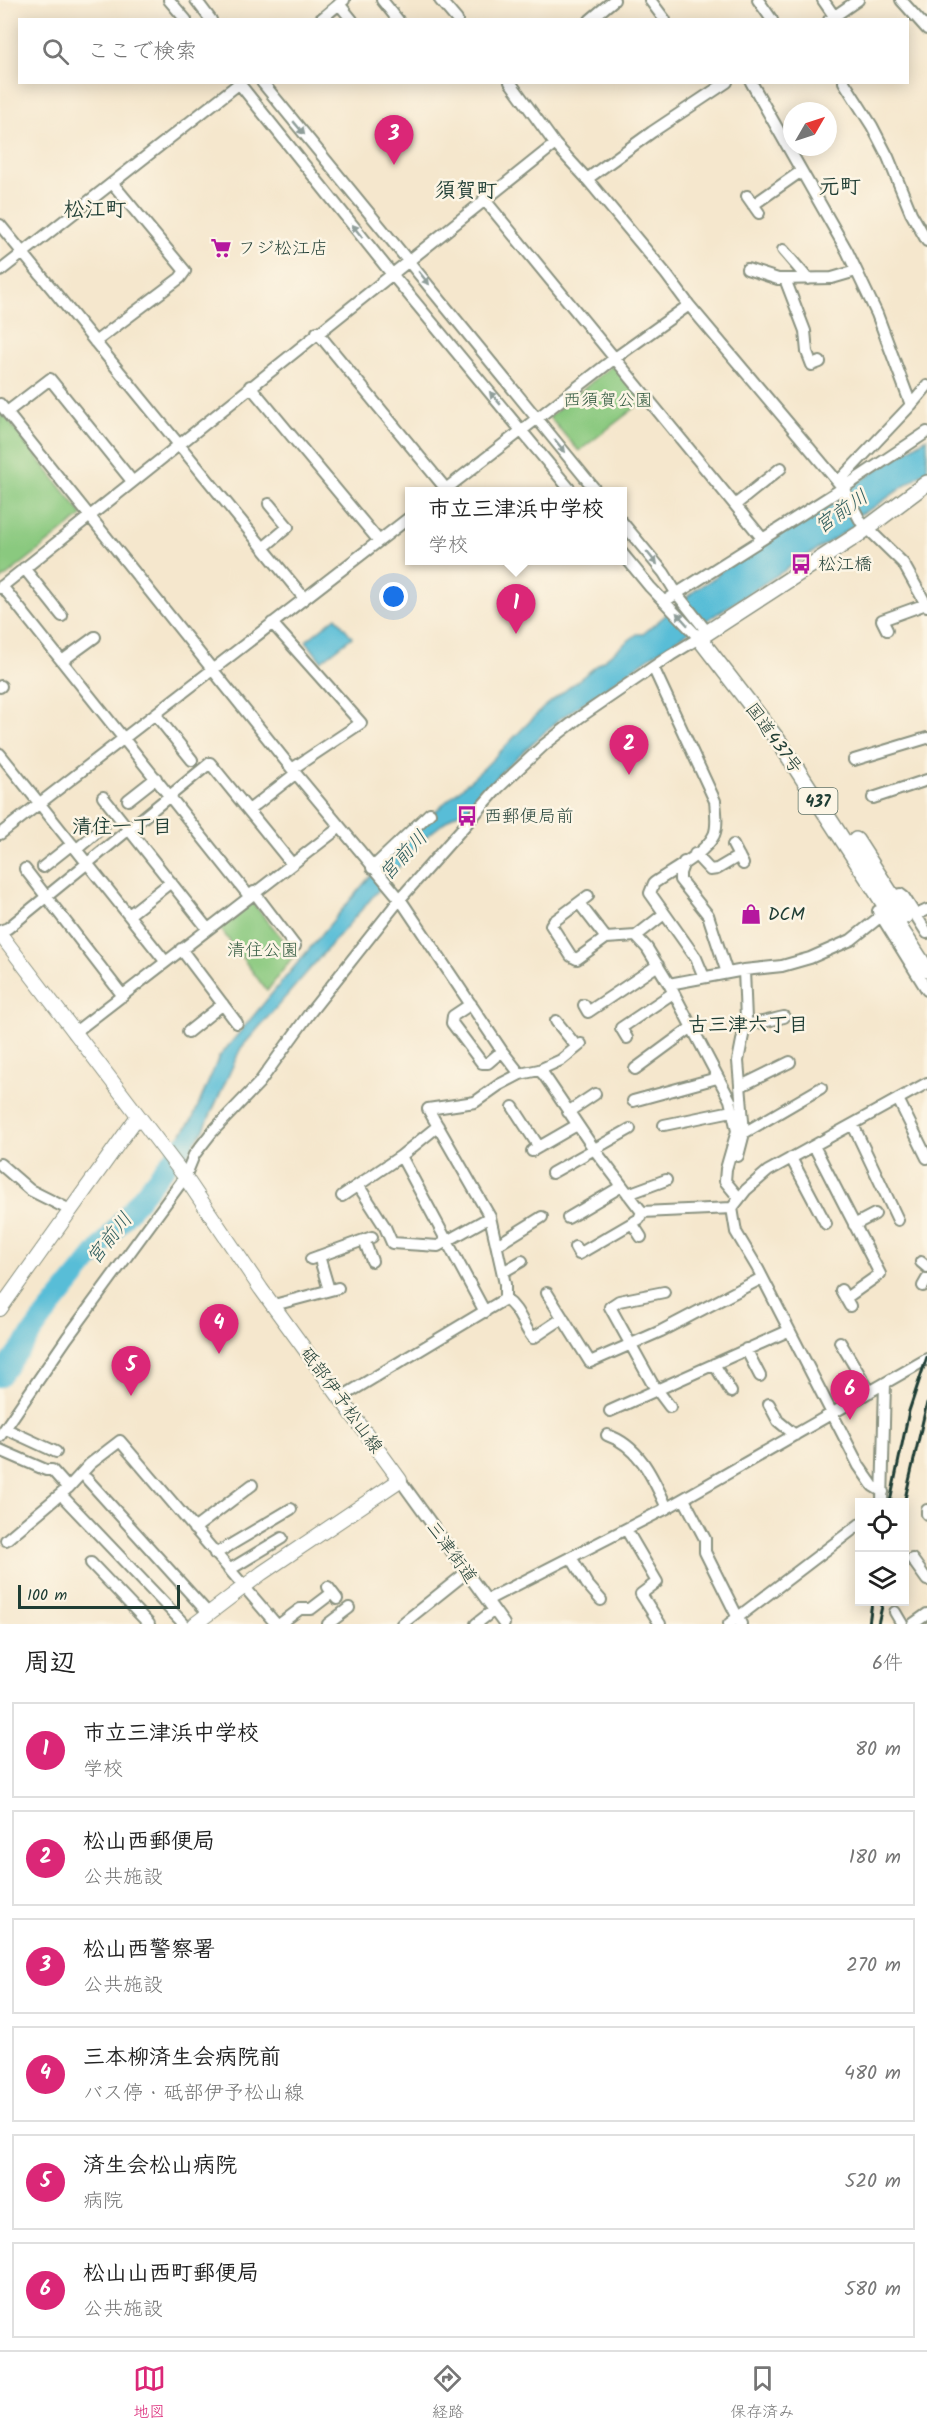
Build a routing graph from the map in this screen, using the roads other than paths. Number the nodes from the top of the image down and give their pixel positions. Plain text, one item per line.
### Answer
1 (170, 0) edge
2 (196, 0) edge
3 (382, 0) edge
4 (440, 0) edge
5 (614, 0) edge
6 (650, 0) edge
7 (758, 0) edge
8 (823, 0) edge
9 (858, 0) edge
10 (901, 0) edge
11 (342, 2) edge
12 (184, 18) edge
13 (210, 18) edge
14 (322, 18) edge
15 (351, 18) edge
16 (396, 18) edge
17 (454, 18) edge
18 (595, 18) edge
19 (664, 18) edge
20 (771, 18) edge
21 (831, 18) edge
22 (925, 22) edge
23 (238, 84) edge
24 (240, 84) edge
25 (264, 84) edge
26 (513, 84) edge
27 (752, 84) edge
28 (845, 84) edge
29 (710, 87) edge
30 (555, 144) junction
31 (800, 172) junction
32 (587, 179) junction
33 (113, 184) junction
34 (484, 199) junction
35 (753, 204) dead end
36 (0, 225) edge
37 (927, 241) edge
38 (783, 250) dead end
39 (23, 253) junction
40 (408, 259) junction
41 (747, 269) dead end
42 (0, 271) edge
43 (856, 271) junction
44 (391, 273) junction
45 (785, 279) junction
46 (807, 279) junction
47 (689, 305) junction
48 (317, 332) junction
49 (95, 342) junction
50 (615, 358) junction
51 (820, 362) dead end
52 (250, 386) junction
53 (927, 386) edge
54 (911, 405) junction
55 (3, 408) edge
56 (537, 418) junction
57 (521, 430) junction
58 (927, 432) edge
59 (178, 445) junction
60 (781, 468) dead end
61 (132, 481) junction
62 (927, 483) edge
63 (442, 487) edge
64 (448, 487) edge
65 (568, 487) edge
66 (593, 487) edge
67 (843, 489) junction
68 (735, 505) junction
69 (276, 507) dead end
70 (88, 516) junction
71 (405, 521) edge
72 (864, 524) junction
73 (627, 528) edge
74 (762, 538) junction
75 (379, 541) junction
76 (263, 548) junction
77 (627, 559) edge
78 (24, 568) junction
79 (1, 587) edge
80 (678, 595) junction
81 (304, 598) junction
82 (667, 602) junction
83 (927, 605) edge
84 (62, 616) dead end
85 (272, 623) junction
86 (886, 630) dead end
87 (702, 634) junction
88 (95, 637) dead end
89 (62, 661) junction
90 (653, 667) junction
91 (212, 670) junction
92 (155, 714) junction
93 (123, 737) junction
94 (927, 738) edge
95 (0, 754) edge
96 (192, 760) dead end
97 (854, 760) dead end
98 (293, 772) junction
99 (156, 778) junction
100 (927, 780) edge
101 (170, 796) junction
102 (103, 797) dead end
103 (873, 798) dead end
104 (128, 800) dead end
105 (39, 803) junction
106 (249, 810) junction
107 (430, 813) dead end
108 (104, 826) dead end
109 (339, 828) junction
110 (129, 829) junction
111 (0, 834) edge
112 (733, 845) dead end
113 (75, 846) junction
114 (695, 854) junction
115 (88, 862) junction
116 (684, 862) junction
117 (292, 864) junction
118 (43, 867) dead end
119 (25, 869) dead end
120 (373, 869) junction
121 (171, 882) junction
122 (252, 894) junction
123 (47, 896) junction
124 (400, 899) junction
125 (886, 906) junction
126 (927, 910) edge
127 (664, 914) junction
128 (129, 915) junction
129 (916, 915) junction
130 (207, 928) junction
131 (0, 933) edge
132 (927, 933) edge
133 (636, 936) junction
134 (606, 938) junction
135 (295, 946) dead end
136 (181, 949) junction
137 (927, 952) edge
138 (165, 961) junction
139 (658, 966) junction
140 (744, 970) junction
141 (927, 970) edge
142 (727, 973) junction
143 (704, 977) junction
144 (671, 988) junction
145 (927, 990) edge
146 (123, 996) junction
147 (223, 1004) junction
148 (471, 1004) junction
149 (584, 1005) dead end
150 (784, 1017) dead end
151 (556, 1021) dead end
152 (237, 1023) dead end
153 (745, 1024) junction
154 (692, 1026) junction
155 (188, 1032) dead end
156 (75, 1033) junction
157 (627, 1038) dead end
158 (502, 1051) junction
159 (790, 1062) dead end
160 (636, 1069) dead end
161 (539, 1070) junction
162 (520, 1074) junction
163 (717, 1078) junction
164 (927, 1083) edge
165 (741, 1086) junction
166 (821, 1088) dead end
167 (596, 1094) dead end
168 (898, 1099) junction
169 (633, 1101) dead end
170 (513, 1107) dead end
171 (732, 1111) junction
172 (568, 1112) junction
173 (138, 1116) junction
174 (577, 1125) junction
175 (664, 1125) dead end
176 (852, 1125) junction
177 (438, 1126) junction
178 (630, 1129) dead end
179 (744, 1133) junction
180 (814, 1146) junction
181 (594, 1149) junction
182 (401, 1156) junction
183 (738, 1156) dead end
184 (791, 1158) junction
185 (927, 1158) edge
186 (0, 1164) edge
187 (181, 1172) junction
188 (552, 1173) dead end
189 (666, 1180) dead end
190 (358, 1185) junction
191 (625, 1190) junction
192 (342, 1196) dead end
193 (739, 1198) junction
194 (732, 1208) junction
195 (70, 1210) junction
196 (642, 1212) junction
197 (875, 1214) dead end
198 (490, 1217) junction
199 (542, 1217) dead end
200 (568, 1218) dead end
201 (898, 1220) dead end
202 (632, 1223) junction
203 (826, 1224) dead end
204 (854, 1225) junction
205 (640, 1237) dead end
206 (447, 1241) junction
207 (497, 1245) junction
208 (575, 1247) dead end
209 (372, 1261) dead end
210 (522, 1261) dead end
211 (503, 1272) junction
212 (762, 1278) junction
213 (664, 1292) dead end
214 (548, 1293) dead end
215 (846, 1298) dead end
216 (505, 1299) junction
217 (274, 1305) junction
218 (0, 1309) edge
219 (485, 1312) junction
220 (563, 1318) junction
221 (788, 1331) junction
222 (840, 1342) dead end
223 (632, 1344) junction
224 (746, 1349) junction
225 (927, 1359) edge
226 (714, 1364) junction
227 (760, 1376) dead end
228 (885, 1383) junction
229 (658, 1390) junction
230 (731, 1392) dead end
231 (870, 1392) junction
232 (340, 1398) junction
233 (770, 1404) dead end
234 (670, 1407) dead end
235 (610, 1411) dead end
236 (833, 1413) junction
237 (3, 1433) edge
238 (607, 1435) dead end
239 (795, 1435) junction
240 (0, 1450) edge
241 (56, 1452) dead end
242 (87, 1479) dead end
243 (400, 1480) junction
244 (253, 1486) dead end
245 (65, 1497) junction
246 (882, 1497) edge
247 (684, 1499) junction
248 (668, 1508) junction
249 (291, 1509) dead end
250 (927, 1510) edge
251 (927, 1514) edge
252 (855, 1528) edge
253 (194, 1529) junction
254 (626, 1529) junction
255 (282, 1538) dead end
256 (6, 1540) dead end
257 (215, 1554) junction
258 (571, 1557) junction
259 (912, 1559) dead end
260 (91, 1563) dead end
261 (229, 1570) junction
262 (467, 1572) junction
263 (927, 1580) edge
264 (243, 1586) junction
265 (332, 1593) dead end
266 (487, 1600) junction
267 (601, 1600) dead end
268 (349, 1608) dead end
269 (494, 1610) junction
270 (895, 1612) dead end
271 (208, 1613) junction
272 (927, 1614) edge
273 (656, 1622) edge
274 (736, 1622) edge
275 (149, 1624) edge
276 (184, 1624) edge
277 (195, 1624) edge
278 (278, 1624) edge
279 (328, 1624) edge
280 (402, 1624) edge
281 (476, 1624) edge
282 (504, 1624) edge
283 (902, 1624) edge
284 (913, 1624) edge

1 - 12 street
2 - 13 street
3 - 16 street
4 - 17 street
5 - 18 street
6 - 19 street
7 - 20 street
8 - 21 street
9 - 21 street
10 - 22 street
11 - 14 street
11 - 15 street
23 - 33 street
44 -> 24 street
25 -> 40 street
26 - 30 street
27 - 31 street
28 - 37 street
29 - 32 street
30 - 32 street
30 - 34 street
31 - 35 street
31 - 43 street
32 - 47 street
33 - 39 street
33 - 49 street
34 - 40 street
34 - 50 street
36 - 39 street
38 - 46 street
39 - 42 street
39 - 49 street
40 - 44 street
40 -> 56 street
41 - 45 street
43 - 46 street
43 - 54 street
44 - 48 street
57 -> 44 street
45 - 46 street
45 - 51 street
47 - 50 street
47 - 67 street
48 - 52 street
48 - 63 street
49 - 59 street
50 - 56 street
50 - 68 street
52 - 59 street
52 - 75 street
53 - 54 street
54 - 67 street
55 - 61 street
55 - 70 street
56 - 57 street
56 -> 66 street
57 - 64 street
57 - 65 street
58 - 67 street
59 - 61 street
59 - 76 street
60 - 68 street
61 - 70 street
62 - 72 highway
67 - 72 street
67 - 74 street
68 - 74 street
69 - 76 street
70 - 78 street
70 - 91 street
71 - 75 street
72 - 83 street
72 - 87 highway
73 -> 80 street
74 - 80 street
75 - 81 street
76 - 81 street
77 - 82 street
78 - 79 street
78 - 84 street
79 - 89 street
80 - 82 street
80 - 87 street
81 - 85 street
87 -> 82 street
83 - 86 street
85 - 91 street
85 - 98 street
87 - 90 street
87 - 125 highway, 国道437号 / 437
88 - 89 street
89 - 93 street
90 - 114 street
90 - 124 street
91 - 92 street
91 - 98 street
92 - 93 street
92 - 96 street
93 - 99 street
93 - 105 street
94 - 97 street
95 - 105 street
98 - 106 street
98 - 109 street
99 - 101 street
99 - 104 street
100 - 103 street
101 - 106 street
101 - 110 street
101 - 122 street
102 - 110 street
105 - 111 street
105 - 113 street
106 - 117 street
107 - 120 street
108 - 113 street
109 - 117 street
109 - 120 street
110 - 115 street
110 - 121 street
112 - 114 street
113 - 115 street
113 - 118 street
114 - 116 street
115 - 123 street
115 - 128 street
116 - 127 street
116 - 142 street
117 - 122 street
119 - 123 street
120 - 124 street
121 - 128 street
121 - 130 street
122 - 130 street
122 - 135 street
123 - 131 street
123 - 146 street
124 - 148 street
124 - 187 street
125 - 129 street
125 - 137 highway, 国道437号 / 437
125 - 140 street
125 - 141 highway, 国道437号 / 437
125 - 145 street
126 - 129 street
127 - 133 street
127 - 143 street
128 - 138 street
129 - 132 street
130 - 136 street
131 - 156 main road, 砥部伊予松山線
133 - 134 street
133 - 139 street
134 - 134 street
136 - 138 street
136 - 147 street
138 - 146 street
139 - 144 street
139 - 149 street
140 - 142 street
140 - 153 street
142 - 143 street
143 - 144 street
144 - 154 street
144 - 157 street
146 - 156 street
147 - 152 street
147 - 155 street
148 - 158 street
148 - 158 street
150 - 153 street
151 - 161 street
153 - 165 street
154 - 160 street
154 - 163 street
156 - 173 main road, 砥部伊予松山線
158 - 162 street
159 - 165 street
161 - 162 street
161 - 172 street
162 - 177 street
163 - 169 street
163 - 171 street
164 - 168 street
165 - 179 street
166 - 179 street
167 - 172 street
168 - 176 street
168 - 185 street
170 - 174 street
171 - 175 street
171 - 193 street
172 - 174 street
173 - 187 main road, 砥部伊予松山線
173 - 195 main road
174 - 181 street
176 - 180 street
176 - 201 street
177 - 182 street
177 - 198 street
178 - 181 street
179 - 183 street
180 - 184 street
180 - 204 street
181 - 188 street
181 - 191 street
182 - 190 street
182 - 206 street
184 - 193 street
184 - 203 street
186 - 195 street
187 - 217 main road, 砥部伊予松山線
187 - 237 street
189 - 191 street
190 - 192 street
190 - 206 street
191 - 196 street
191 - 200 street
193 - 194 street
194 - 196 street
194 - 212 street
195 - 218 main road
196 - 202 street
197 - 204 street
198 - 206 street
198 - 207 street
199 - 207 street
202 - 205 street
202 - 208 street
204 - 215 street
206 - 219 street
207 - 211 street
209 - 217 street
210 - 211 street
211 - 216 street
212 - 221 street
212 - 223 street
213 - 223 street
214 - 220 street
216 - 219 street
216 - 220 street
217 - 232 main road, 砥部伊予松山線
219 - 232 street
220 - 223 street
221 - 224 street
221 - 236 street
222 - 231 street
223 - 229 street
224 - 226 street
224 - 227 street
225 - 228 street
226 - 229 street
226 - 230 street
228 - 231 street
228 - 246 street
229 - 234 street
229 - 235 street
231 - 236 street
232 - 243 main road, 砥部伊予松山線
233 - 239 street
236 - 239 street
236 - 246 street
237 - 241 street
238 - 248 street
239 - 247 street
240 - 245 street
242 - 271 street
243 - 262 street, 三津街道
243 - 264 main road
244 - 253 street
245 - 253 street
245 - 256 street
245 - 276 street
247 - 248 street
247 - 274 street
248 - 254 street
249 - 257 street
250 - 251 street
252 - 274 street
253 - 257 street
254 - 258 street
254 - 273 street
255 - 261 street
257 - 261 street
258 - 266 street
258 - 267 street
259 - 263 street
260 - 275 street
261 - 264 street
262 - 266 street, 三津街道
262 - 280 street
264 - 271 main road
264 - 278 street
265 - 278 street
266 - 269 street, 三津街道
268 - 279 street
269 - 281 street
269 - 282 street, 三津街道
270 - 283 street
271 - 277 main road
272 - 284 street

